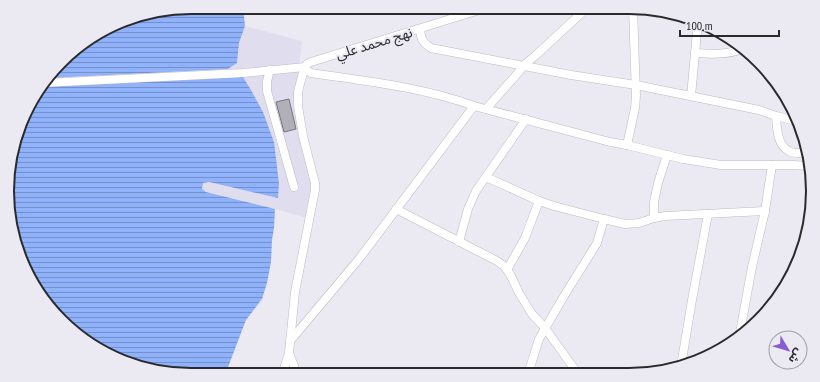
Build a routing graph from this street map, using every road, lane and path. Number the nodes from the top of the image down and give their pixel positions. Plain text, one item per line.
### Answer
1 (467, 14) edge
2 (580, 14) edge
3 (633, 14) edge
4 (697, 27) edge
5 (420, 29) junction
6 (737, 51) edge
7 (695, 53) junction
8 (524, 65) junction
9 (305, 68) junction
10 (270, 70) junction
11 (51, 83) edge
12 (636, 85) junction
13 (691, 96) junction
14 (474, 106) junction
15 (486, 109) junction
16 (776, 116) junction
17 (526, 119) junction
18 (791, 120) edge
19 (627, 145) junction
20 (802, 153) edge
21 (667, 155) junction
22 (772, 165) junction
23 (804, 166) edge
24 (486, 177) junction
25 (294, 187) dead end
26 (539, 201) junction
27 (396, 209) junction
28 (765, 211) junction
29 (708, 214) junction
30 (654, 218) junction
31 (604, 220) junction
32 (459, 242) junction
33 (507, 270) junction
34 (545, 328) junction
35 (741, 328) edge
36 (290, 342) junction
37 (289, 353) junction
38 (682, 360) edge
39 (284, 368) edge
40 (294, 368) edge
41 (530, 368) edge
42 (574, 368) edge

1 - 5 street, نهج محمد علي
2 - 8 street
3 - 12 street
4 - 7 street
5 - 8 street
5 - 9 street, نهج محمد علي
6 - 7 street
7 - 13 street
8 - 12 street
8 - 15 street
9 - 10 street
9 - 14 street
9 - 36 street
10 - 11 street
10 - 25 street
12 - 13 street
12 - 19 street
13 - 16 street
14 - 15 street
14 - 27 street
15 - 17 street
16 - 18 street
16 - 20 street
17 - 19 street
17 - 24 street
19 - 21 street
21 - 22 street
21 - 30 street
22 - 23 street
22 - 28 street
24 - 26 street
24 - 32 street
26 - 31 street
26 - 33 street
27 - 32 street
27 - 36 street
28 - 29 street
28 - 35 street
29 - 30 street
29 - 38 street
30 - 31 street
31 - 34 street
32 - 33 street
33 - 34 street
34 - 41 street
34 - 42 street
36 - 37 street
37 - 39 street
37 - 40 street

